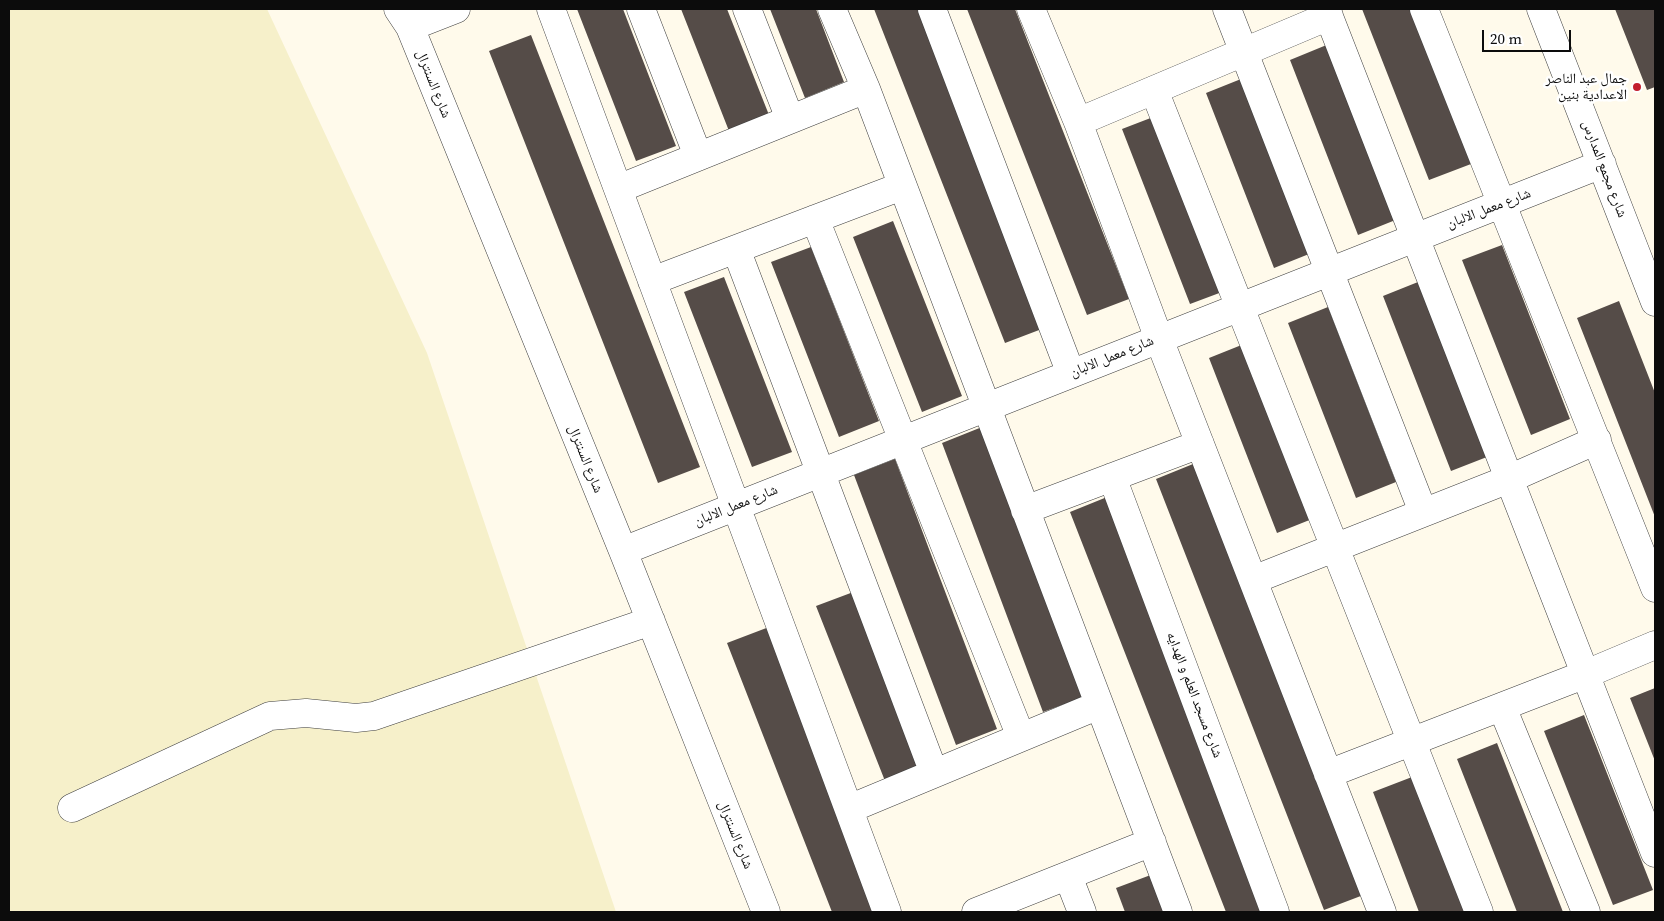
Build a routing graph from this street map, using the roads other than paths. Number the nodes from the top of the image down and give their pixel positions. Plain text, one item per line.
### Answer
1 (456, 9) edge
2 (551, 9) edge
3 (641, 9) edge
4 (747, 9) edge
5 (832, 9) edge
6 (932, 9) edge
7 (1227, 9) edge
8 (1424, 9) edge
9 (1541, 9) edge
10 (1037, 11) edge
11 (1327, 13) edge
12 (404, 18) edge
13 (1244, 52) junction
14 (866, 89) junction
15 (1154, 90) junction
16 (790, 119) junction
17 (1078, 122) junction
18 (698, 156) junction
19 (1602, 164) junction
20 (902, 186) junction
21 (618, 189) junction
22 (1504, 203) junction
23 (814, 219) junction
24 (1415, 238) junction
25 (736, 249) junction
26 (1329, 272) junction
27 (652, 281) junction
28 (1655, 302) edge
29 (1241, 307) junction
30 (1159, 339) junction
31 (1072, 374) junction
32 (986, 407) junction
33 (903, 440) junction
34 (1597, 440) junction
35 (1200, 444) junction
36 (820, 473) junction
37 (1112, 477) junction
38 (1509, 478) junction
39 (736, 506) junction
40 (1025, 510) junction
41 (1423, 512) junction
42 (1336, 547) junction
43 (623, 551) junction
44 (1253, 580) junction
45 (1655, 588) edge
46 (651, 621) junction
47 (1655, 645) edge
48 (1586, 674) junction
49 (1099, 705) junction
50 (1502, 707) junction
51 (1021, 737) junction
52 (1412, 742) junction
53 (934, 774) junction
54 (1328, 774) junction
55 (72, 808) dead end
56 (849, 809) junction
57 (1152, 842) junction
58 (1655, 853) edge
59 (1068, 876) junction
60 (982, 911) edge
61 (766, 912) edge
62 (888, 912) edge
63 (1082, 912) edge
64 (1178, 912) edge
65 (1275, 912) edge
66 (1382, 912) edge
67 (1478, 912) edge
68 (1586, 912) edge

1 - 12 street
2 - 21 street
3 - 18 street
4 - 16 street
5 - 14 street
6 - 31 street
7 - 13 street
8 - 22 street
9 - 19 street, شارع مجمع المدارس
10 - 17 street
11 - 13 street
11 - 24 street
12 - 43 street, شارع السنترال
13 - 15 street
13 - 26 street
14 - 16 street
14 - 20 street
15 - 17 street
15 - 29 street
16 - 18 street
17 - 30 street
18 - 21 street
19 - 22 street, شارع معمل الالبان
19 - 28 street, شارع مجمع المدارس
20 - 23 street
20 - 32 street
21 - 27 street
22 - 24 street, شارع معمل الالبان
22 - 34 street
23 - 25 street
23 - 33 street
24 - 26 street, شارع معمل الالبان
24 - 38 street
25 - 27 street
25 - 36 street
26 - 29 street, شارع معمل الالبان
26 - 41 street
27 - 39 street
29 - 30 street, شارع معمل الالبان
29 - 42 street
30 - 31 street, شارع معمل الالبان
30 - 35 street
31 - 32 street, شارع معمل الالبان
32 - 33 street, شارع معمل الالبان
32 - 40 street
33 - 36 street, شارع معمل الالبان
33 - 51 street
34 - 38 street
34 - 45 street
35 - 37 street
35 - 44 street
36 - 39 street, شارع معمل الالبان
36 - 53 street
37 - 40 street
37 - 65 street, شارع مسجد العلم و الهدايه
38 - 41 street
38 - 48 street
39 - 43 street, شارع معمل الالبان
39 - 56 street
40 - 49 street
41 - 42 street
42 - 44 street
42 - 52 street
43 - 46 street, شارع السنترال
44 - 54 street
46 - 55 street
46 - 61 street, شارع السنترال
47 - 48 street
48 - 50 street
48 - 58 street
49 - 51 street
49 - 57 street
50 - 52 street
50 - 68 street
51 - 53 street
52 - 54 street
52 - 67 street
53 - 56 street
54 - 66 street
56 - 62 street
57 - 59 street
57 - 64 street
59 - 60 street
59 - 63 street

